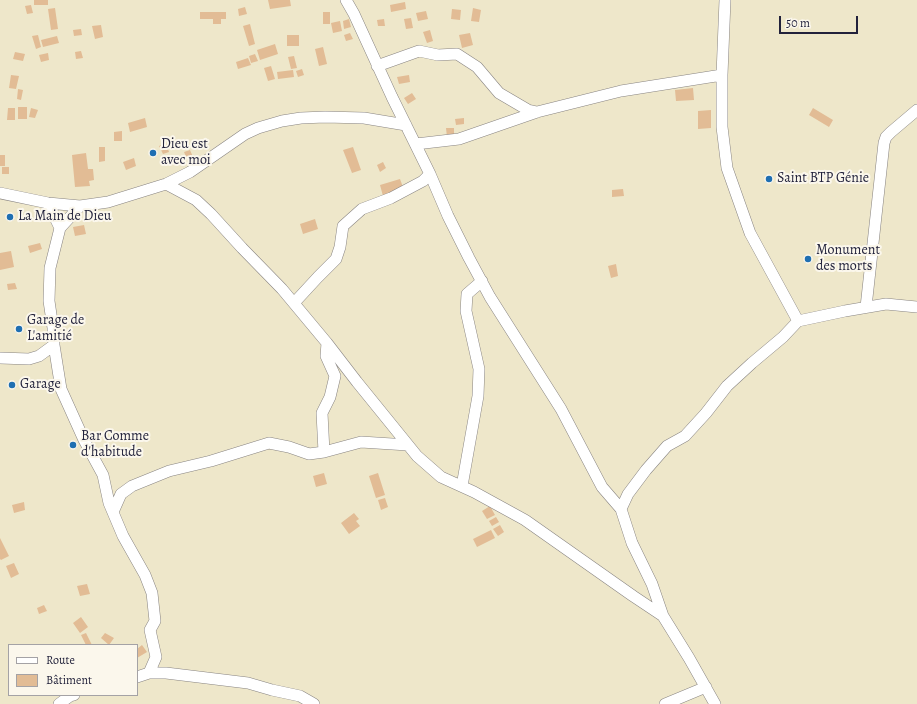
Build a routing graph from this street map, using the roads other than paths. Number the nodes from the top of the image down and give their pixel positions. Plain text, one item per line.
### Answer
1 (346, 0) edge
2 (725, 0) edge
3 (377, 66) junction
4 (722, 75) junction
5 (917, 110) edge
6 (537, 112) junction
7 (406, 125) junction
8 (416, 144) junction
9 (430, 174) junction
10 (166, 184) junction
11 (0, 193) edge
12 (48, 203) junction
13 (80, 206) junction
14 (60, 228) junction
15 (482, 281) junction
16 (294, 303) junction
17 (917, 307) edge
18 (866, 308) junction
19 (798, 321) junction
20 (327, 343) junction
21 (54, 345) junction
22 (0, 358) edge
23 (408, 445) junction
24 (324, 452) junction
25 (462, 486) junction
26 (621, 509) junction
27 (113, 512) junction
28 (664, 616) junction
29 (149, 673) junction
30 (138, 677) edge
31 (706, 687) junction
32 (70, 696) edge
33 (59, 704) edge
34 (314, 704) edge
35 (665, 704) edge
36 (715, 704) edge

1 - 3 street
2 - 4 street
3 - 6 street
3 - 7 street
4 - 6 street
4 - 19 street
5 - 18 street
6 - 8 street
7 - 8 street
7 - 10 street
8 - 9 street
9 - 15 street
9 - 16 street
10 - 13 street
10 - 16 street
11 - 12 street
12 - 13 street
12 - 14 street
13 - 14 street
14 - 21 street
15 - 25 street
15 - 26 street
16 - 20 street
17 - 18 street
18 - 19 street
19 - 26 street
20 - 23 street
20 - 24 street
21 - 22 street
21 - 27 street
23 - 24 street
23 - 25 street
24 - 27 street
25 - 28 street
26 - 28 street
27 - 29 street
28 - 31 street
29 - 30 street
29 - 34 street
31 - 35 street
31 - 36 street
32 - 33 street

